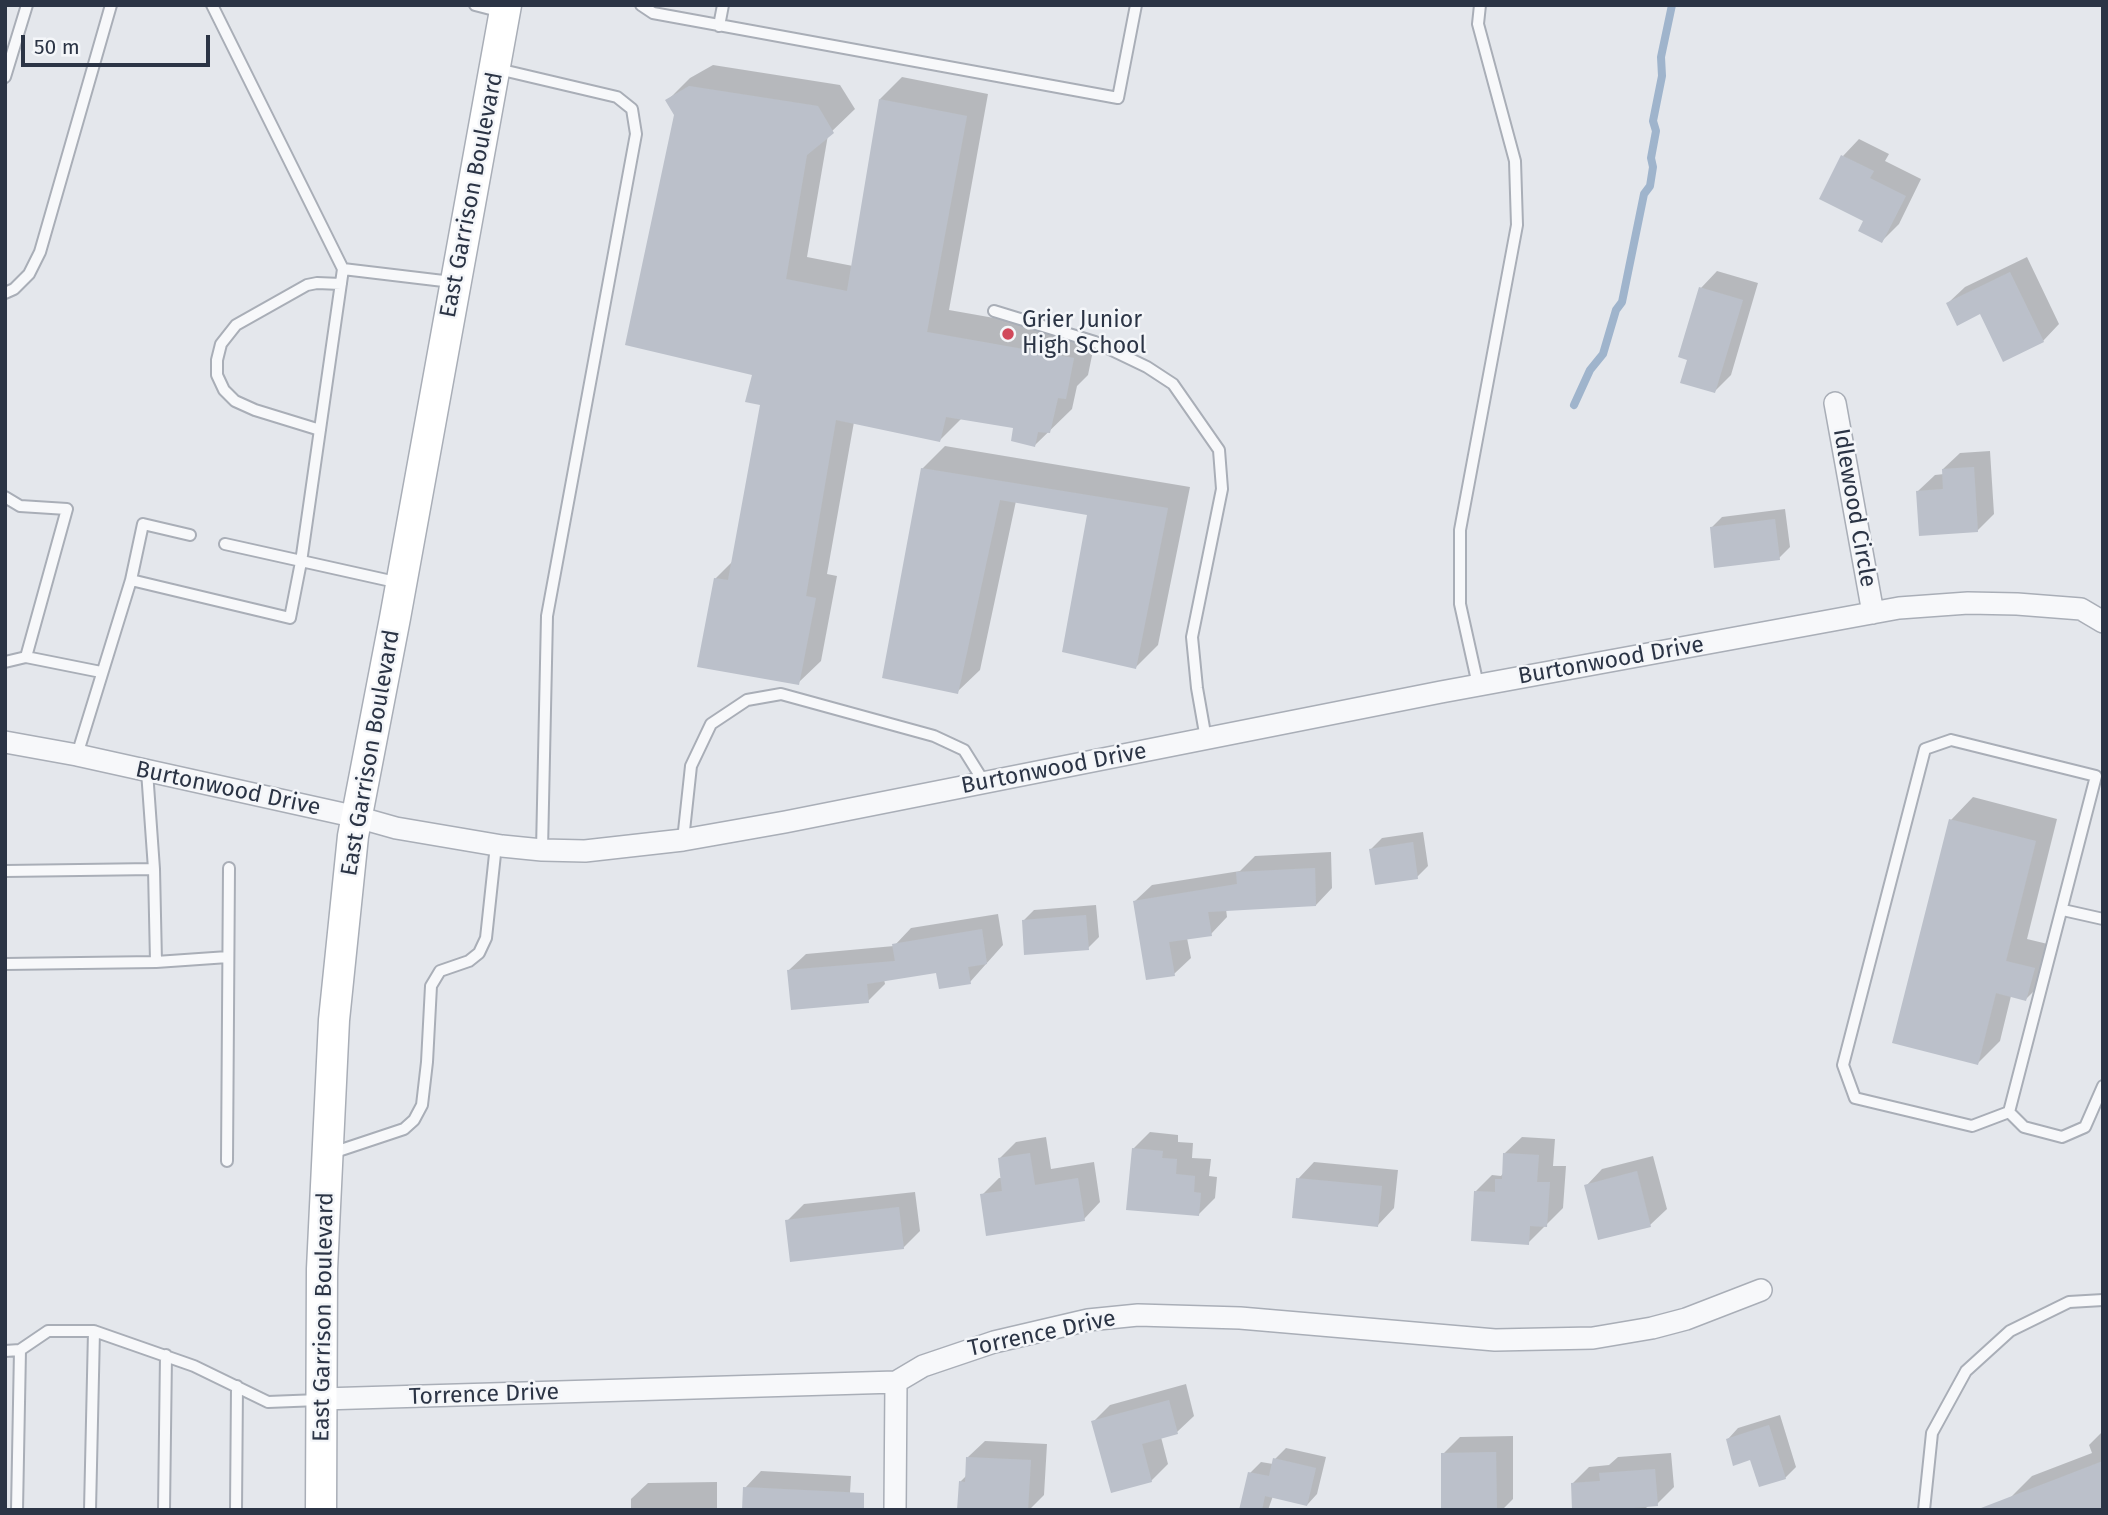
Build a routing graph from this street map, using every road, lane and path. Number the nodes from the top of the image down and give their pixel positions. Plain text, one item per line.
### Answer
1 (27, 5) edge
2 (111, 5) edge
3 (212, 5) edge
4 (475, 5) edge
5 (641, 5) edge
6 (723, 5) edge
7 (1136, 5) edge
8 (1480, 5) edge
9 (506, 9) edge
10 (664, 10) edge
11 (719, 26) junction
12 (495, 68) junction
13 (5, 77) edge
14 (343, 269) junction
15 (455, 283) junction
16 (341, 284) junction
17 (5, 293) edge
18 (994, 311) dead end
19 (1835, 403) dead end
20 (320, 430) junction
21 (5, 497) edge
22 (190, 535) dead end
23 (225, 544) dead end
24 (301, 562) junction
25 (131, 580) junction
26 (400, 583) junction
27 (1873, 612) junction
28 (2103, 622) edge
29 (26, 657) junction
30 (5, 662) edge
31 (101, 672) junction
32 (1478, 685) junction
33 (1206, 739) junction
34 (5, 741) edge
35 (77, 755) junction
36 (147, 771) junction
37 (2099, 777) edge
38 (984, 782) junction
39 (357, 817) junction
40 (682, 840) junction
41 (496, 845) junction
42 (542, 850) junction
43 (229, 867) dead end
44 (154, 869) junction
45 (5, 871) edge
46 (2063, 910) junction
47 (2103, 919) edge
48 (228, 957) junction
49 (156, 962) junction
50 (5, 964) edge
51 (2103, 1086) edge
52 (2009, 1112) junction
53 (328, 1154) junction
54 (227, 1161) dead end
55 (1761, 1290) dead end
56 (2103, 1300) edge
57 (93, 1331) junction
58 (20, 1350) junction
59 (5, 1351) edge
60 (166, 1355) junction
61 (896, 1382) junction
62 (237, 1387) junction
63 (322, 1399) junction
64 (17, 1510) edge
65 (90, 1510) edge
66 (164, 1510) edge
67 (236, 1510) edge
68 (321, 1510) edge
69 (895, 1510) edge
70 (1924, 1510) edge

1 - 13 lane
2 - 17 lane
3 - 14 lane
4 - 9 lane
5 - 10 lane
6 - 11 lane
7 - 11 lane
8 - 32 lane
9 - 12 main road, East Garrison Boulevard
10 - 11 lane
12 - 15 main road, East Garrison Boulevard
12 - 42 lane
14 - 15 lane
14 - 16 lane
15 - 26 main road, East Garrison Boulevard
16 - 20 lane
16 - 20 lane
18 - 33 lane
19 - 27 street, Idlewood Circle
20 - 24 lane
21 - 29 lane
22 - 25 lane
23 - 24 lane
24 - 25 lane
24 - 26 lane
25 - 31 lane
26 - 39 main road, East Garrison Boulevard
27 - 28 street, Burtonwood Drive
27 - 32 street, Burtonwood Drive
29 - 30 lane
29 - 31 lane
31 - 35 lane
32 - 33 street, Burtonwood Drive
33 - 38 street, Burtonwood Drive
34 - 35 street, Burtonwood Drive
35 - 36 street, Burtonwood Drive
36 - 39 street, Burtonwood Drive
36 - 44 lane
37 - 46 lane
37 - 52 lane
38 - 40 street, Burtonwood Drive
38 - 40 lane
39 - 41 street, Burtonwood Drive
39 - 53 main road, East Garrison Boulevard
40 - 42 street, Burtonwood Drive
41 - 42 street, Burtonwood Drive
41 - 53 lane
43 - 48 lane
44 - 45 lane
44 - 49 lane
46 - 47 lane
46 - 52 lane
48 - 49 lane
48 - 54 lane
49 - 50 lane
51 - 52 lane
53 - 63 main road, East Garrison Boulevard
55 - 61 street, Torrence Drive
56 - 70 lane
57 - 58 lane
57 - 60 lane
57 - 65 lane
58 - 59 lane
58 - 64 lane
60 - 62 lane
60 - 66 lane
61 - 63 street, Torrence Drive
61 - 69 street
62 - 63 lane
62 - 67 lane
63 - 68 main road, East Garrison Boulevard

